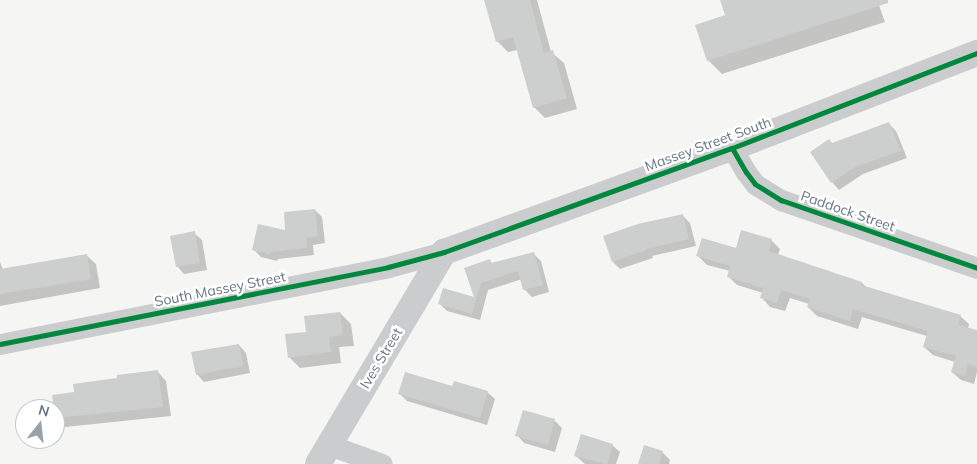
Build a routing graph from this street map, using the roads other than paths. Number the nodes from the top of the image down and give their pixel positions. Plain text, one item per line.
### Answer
1 (977, 53) edge
2 (732, 148) junction
3 (444, 252) junction
4 (977, 268) edge
5 (0, 344) edge
6 (323, 454) edge
7 (382, 464) edge

1 - 2 street, Massey Street South
2 - 3 street, Massey Street South
2 - 4 street, Paddock Street
3 - 5 street, South Massey Street
3 - 6 street, Ives Street
6 - 7 street

